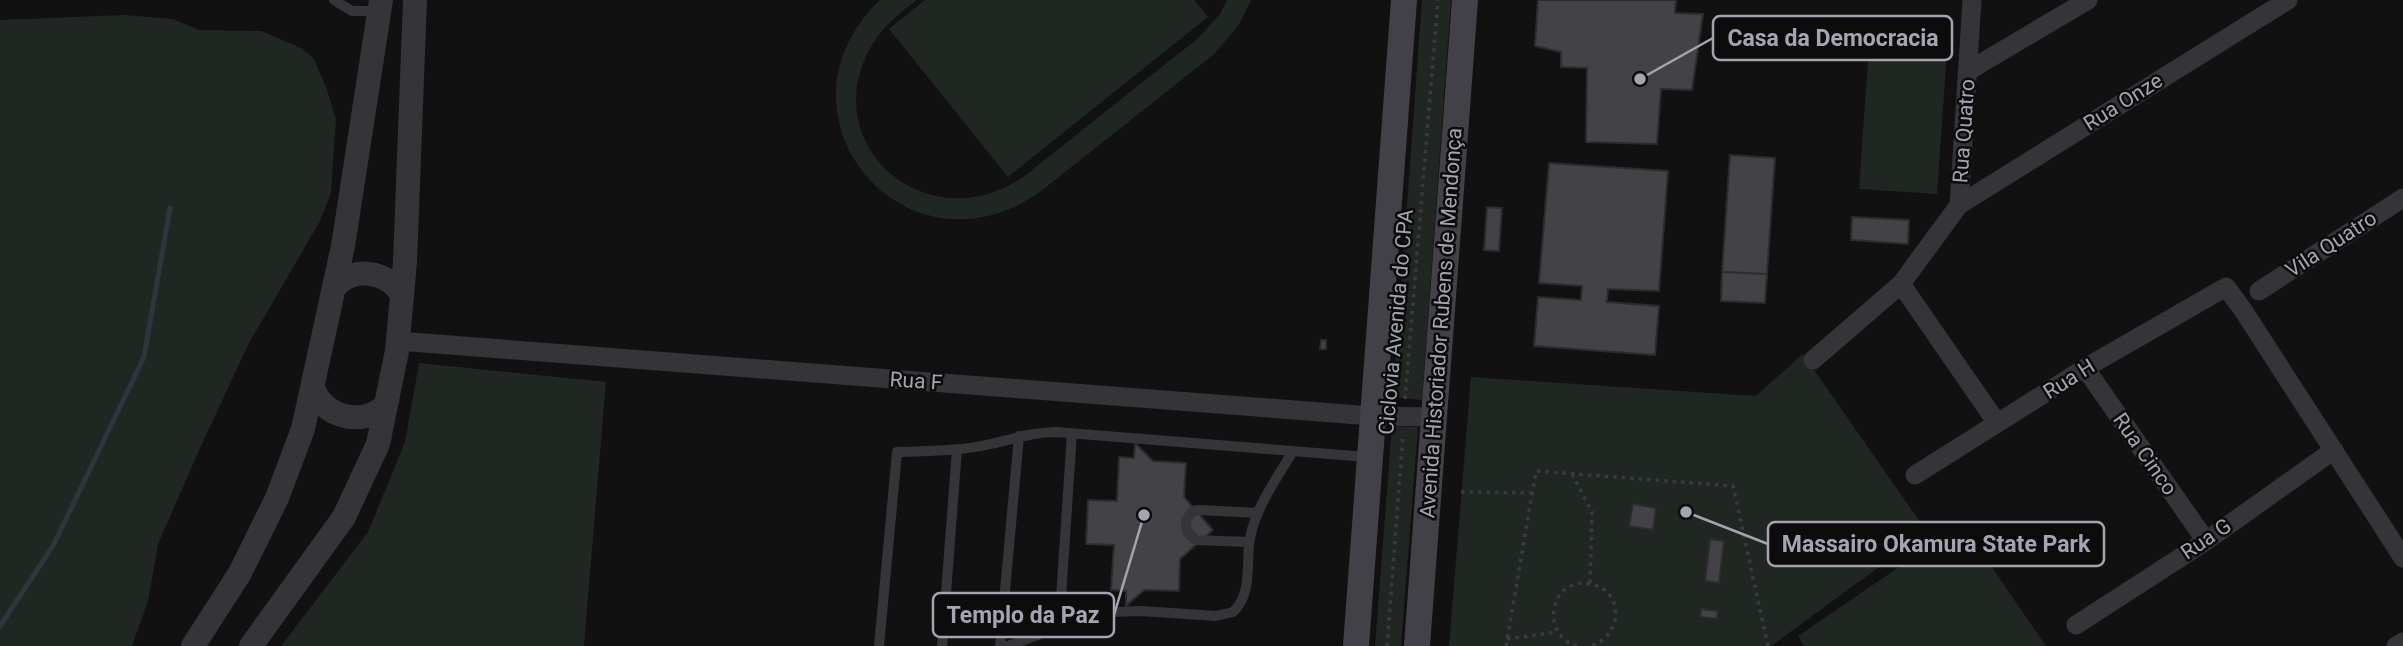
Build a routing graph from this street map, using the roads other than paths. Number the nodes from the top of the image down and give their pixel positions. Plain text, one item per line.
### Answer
1 (334, 0) edge
2 (415, 0) edge
3 (1404, 0) edge
4 (1465, 0) edge
5 (1972, 0) edge
6 (2088, 0) edge
7 (2288, 0) edge
8 (381, 6) edge
9 (1968, 71) junction
10 (2403, 198) edge
11 (1959, 205) junction
12 (1901, 285) junction
13 (334, 288) junction
14 (2259, 291) dead end
15 (402, 295) junction
16 (398, 341) junction
17 (1813, 360) dead end
18 (2085, 368) junction
19 (313, 387) junction
20 (386, 405) junction
21 (1373, 416) junction
22 (1434, 417) junction
23 (1997, 424) junction
24 (1072, 433) junction
25 (1019, 436) junction
26 (957, 449) junction
27 (2334, 450) junction
28 (1293, 451) junction
29 (1370, 457) junction
30 (1915, 475) dead end
31 (1258, 513) junction
32 (2206, 541) junction
33 (1250, 542) junction
34 (2403, 558) edge
35 (2076, 625) dead end
36 (1059, 627) junction
37 (2403, 642) edge
38 (193, 646) edge
39 (251, 646) edge
40 (879, 646) edge
41 (942, 646) edge
42 (1000, 646) edge
43 (1008, 646) edge
44 (1356, 646) edge
45 (1417, 646) edge
46 (2396, 646) edge

1 - 8 lane
2 - 15 street
3 - 21 main road
4 - 22 main road, Avenida Historiador Rubens de Mendonça
5 - 9 street, Rua Quatro
6 - 9 street
7 - 11 street, Rua Onze
8 - 13 street
9 - 11 street, Rua Quatro
10 - 14 street, Vila Quatro
11 - 12 street, Rua Quatro
12 - 17 street, Rua Quatro
12 - 23 street
13 - 15 street
13 - 19 street
15 - 16 street
16 - 20 street
16 - 21 street, Rua F
18 - 23 street, Rua H
18 - 27 street, Rua H
18 - 32 street, Rua Cinco
19 - 20 street
19 - 38 street
20 - 39 street
21 - 22 street, Rua F
21 - 29 main road
22 - 45 main road, Avenida Historiador Rubens de Mendonça
23 - 30 street, Rua H
24 - 25 lane
24 - 28 lane
24 - 36 lane
25 - 26 lane
25 - 42 lane
26 - 40 lane
26 - 41 lane
27 - 32 street, Rua G
27 - 34 street
28 - 29 lane
28 - 31 lane
29 - 44 main road
31 - 33 lane
31 - 33 lane
32 - 35 street, Rua G
33 - 36 lane
36 - 43 lane
37 - 46 street

